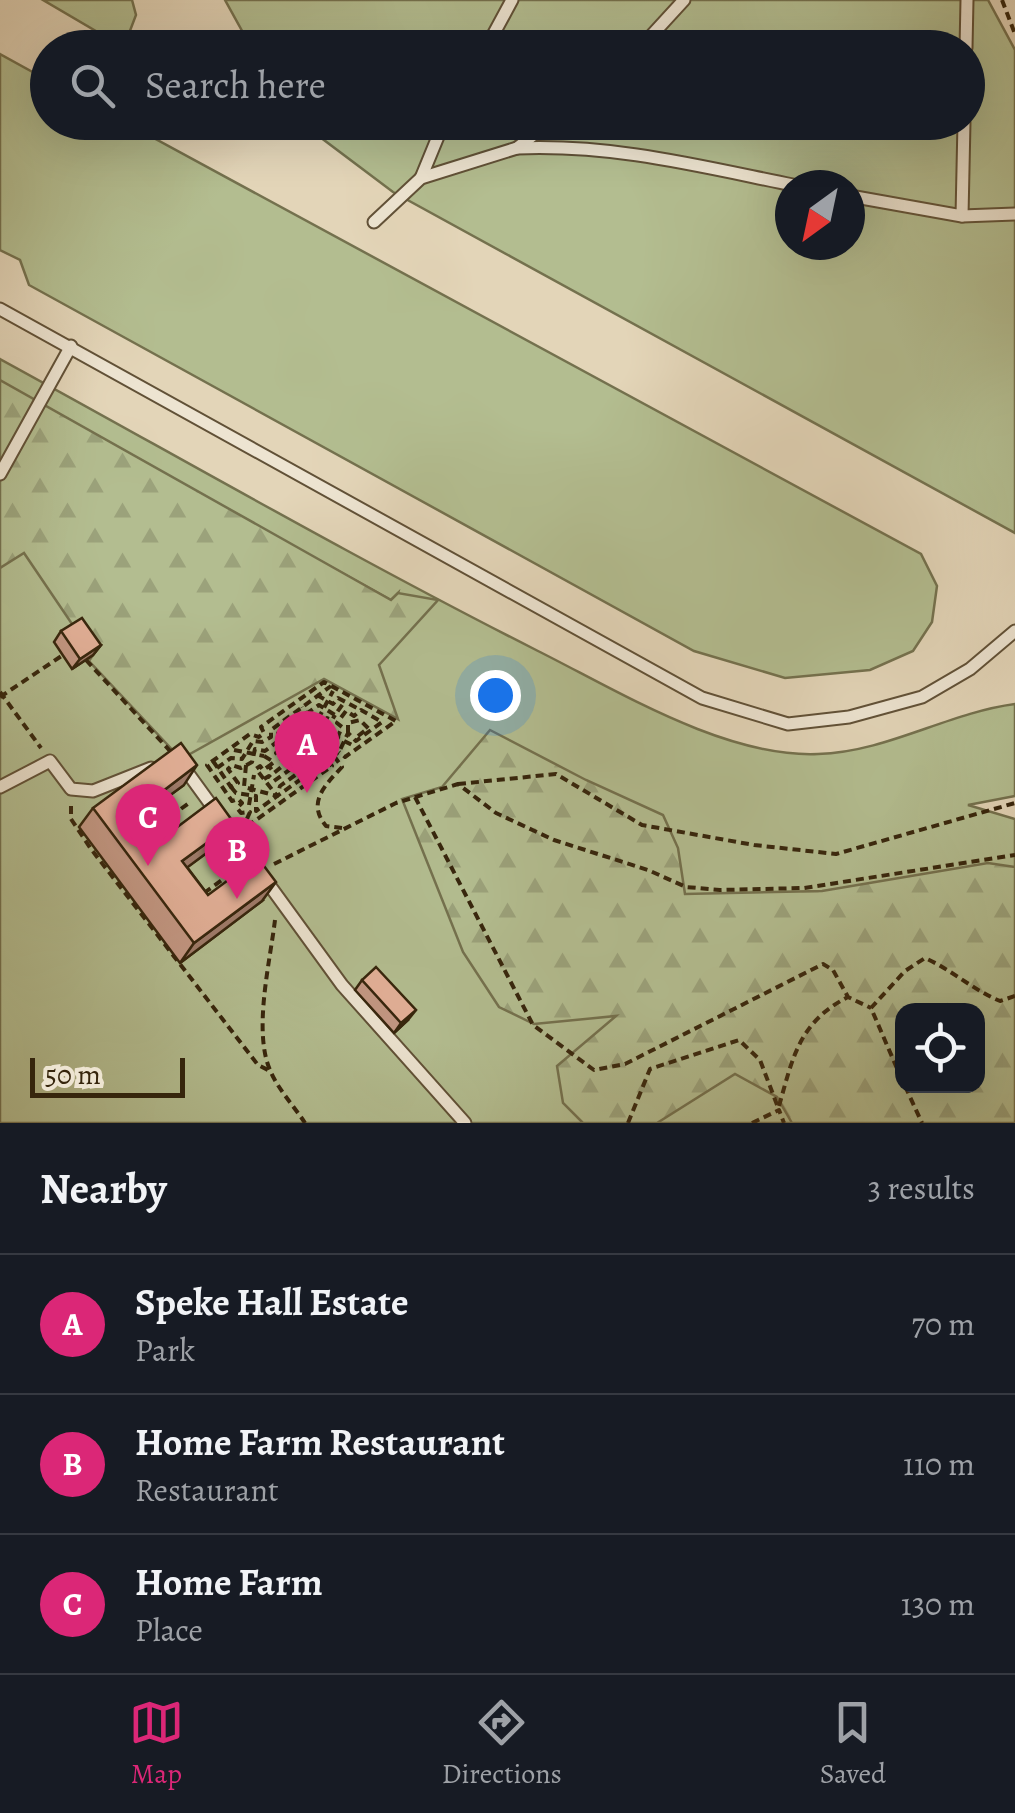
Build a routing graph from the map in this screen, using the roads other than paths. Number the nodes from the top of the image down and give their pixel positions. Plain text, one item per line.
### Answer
1 (512, 0) edge
2 (684, 0) edge
3 (967, 0) edge
4 (496, 30) edge
5 (656, 30) edge
6 (966, 30) edge
7 (434, 140) edge
8 (527, 140) edge
9 (964, 140) edge
10 (517, 148) junction
11 (421, 178) junction
12 (775, 181) edge
13 (865, 199) edge
14 (1015, 214) edge
15 (962, 216) junction
16 (374, 222) dead end
17 (0, 308) edge
18 (71, 346) junction
19 (0, 474) edge
20 (1015, 631) edge
21 (176, 756) edge
22 (158, 764) edge
23 (0, 787) edge
24 (465, 1123) edge

1 - 4 lane
2 - 5 lane
3 - 6 lane
7 - 11 lane
8 - 10 lane
9 - 15 lane
10 - 11 lane
10 - 12 lane
11 - 16 lane
13 - 15 lane
14 - 15 lane
17 - 18 lane
18 - 19 lane
18 - 20 lane
21 - 24 lane
22 - 23 lane

